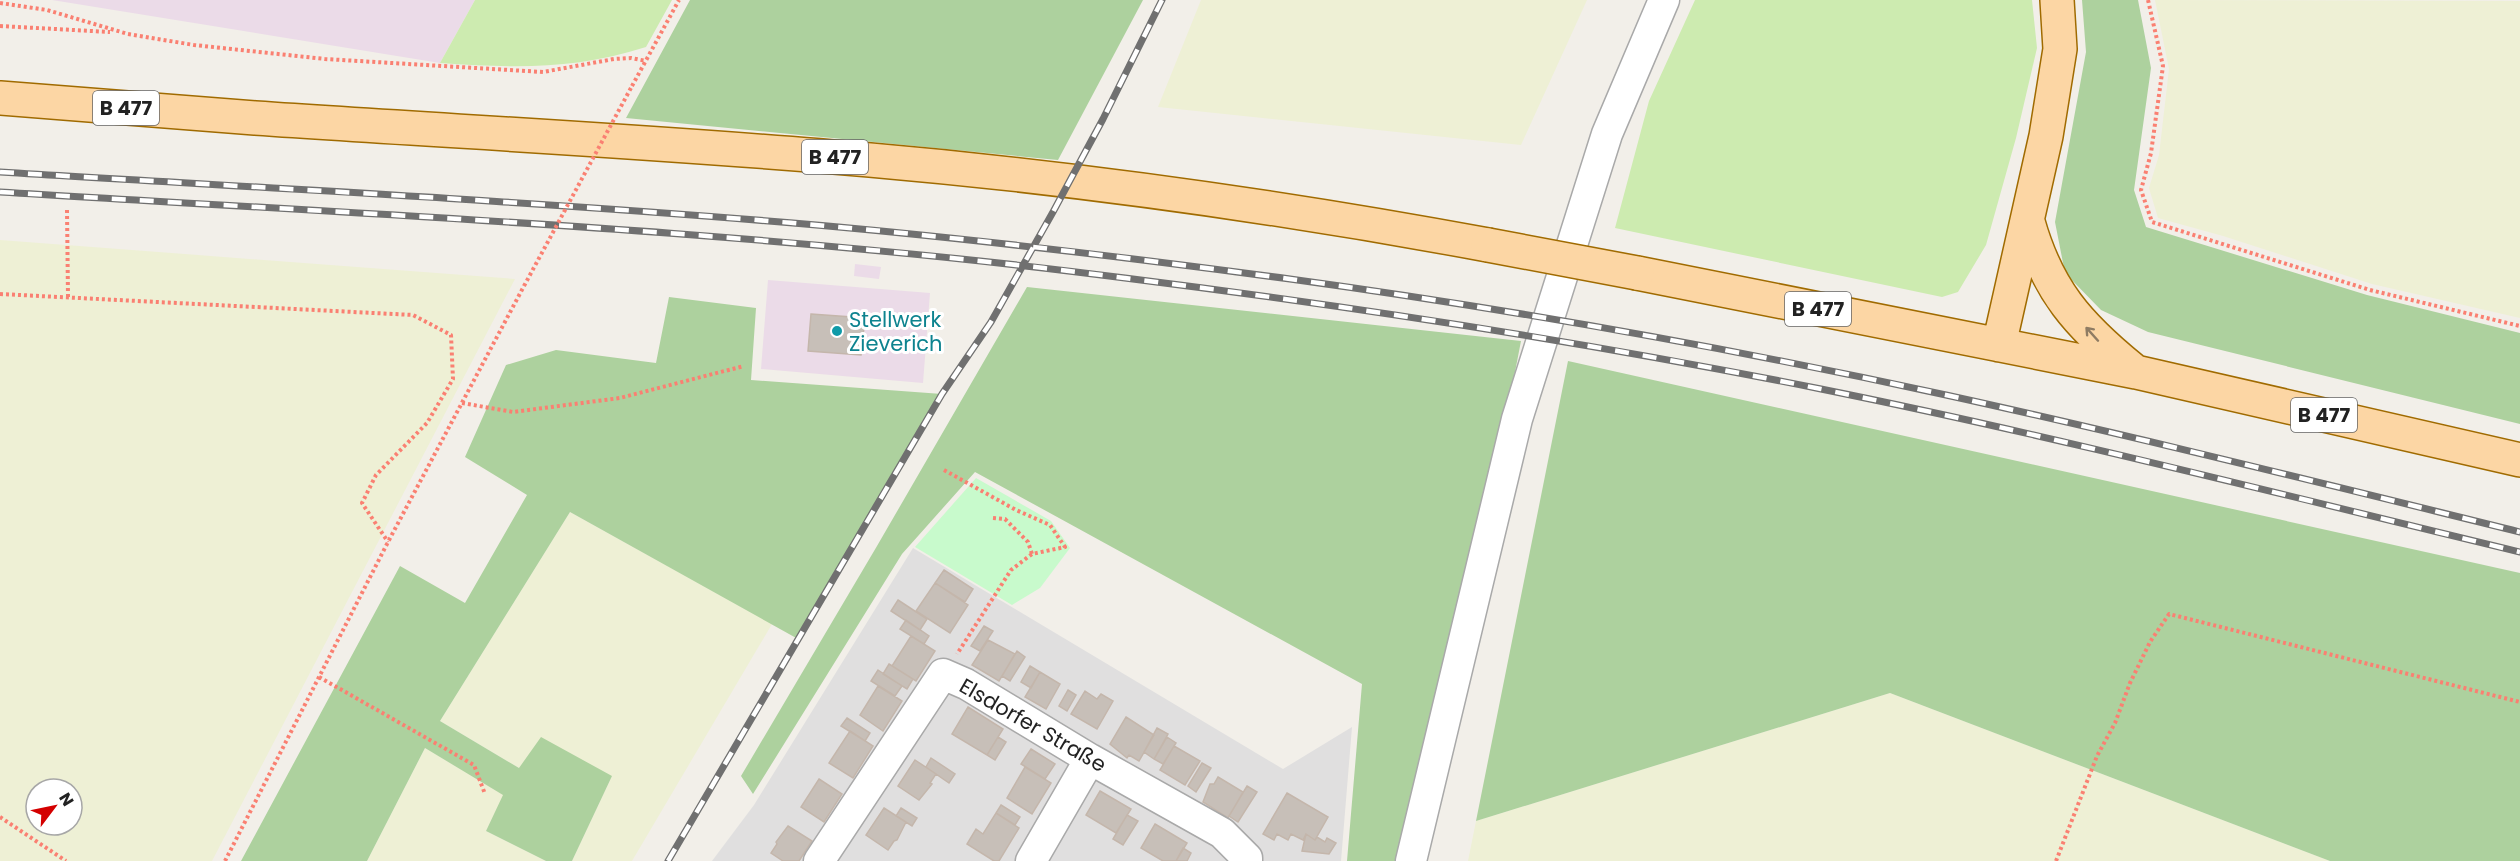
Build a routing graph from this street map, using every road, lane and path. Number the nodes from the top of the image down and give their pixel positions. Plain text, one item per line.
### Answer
1 (679, 0) edge
2 (1664, 0) edge
3 (2057, 0) edge
4 (2148, 0) edge
5 (0, 3) edge
6 (0, 26) edge
7 (116, 32) junction
8 (646, 61) junction
9 (0, 98) edge
10 (67, 210) dead end
11 (2028, 222) junction
12 (0, 294) edge
13 (68, 297) junction
14 (2520, 326) edge
15 (1999, 345) junction
16 (744, 366) dead end
17 (2136, 372) junction
18 (462, 403) junction
19 (2520, 460) edge
20 (944, 470) dead end
21 (993, 518) dead end
22 (388, 542) junction
23 (1032, 554) junction
24 (943, 675) junction
25 (319, 677) junction
26 (2520, 702) edge
27 (1090, 759) junction
28 (485, 794) dead end
29 (0, 817) edge
30 (66, 861) edge
31 (225, 861) edge
32 (819, 861) edge
33 (1031, 861) edge
34 (1247, 861) edge
35 (1411, 861) edge
36 (2056, 861) edge

1 - 8 path
2 - 35 street
3 - 11 main road
4 - 14 path
5 - 7 path
6 - 7 path
7 - 8 path
8 - 18 path, bridge
9 - 15 main road, B 477, bridge
10 - 13 path
11 - 15 main road
17 -> 11 main road
12 - 13 path
13 - 22 path
15 - 17 main road, B 477
16 - 18 path
17 - 19 main road, B 477
18 - 22 path
20 - 23 path
21 - 23 path
22 - 25 path
23 - 24 path
24 - 27 street, Elsdorfer Straße
24 - 32 street, Elsdorfer Straße
25 - 28 path
25 - 31 path
26 - 36 path
27 - 33 street
27 - 34 street, Elsdorfer Straße
29 - 30 path

